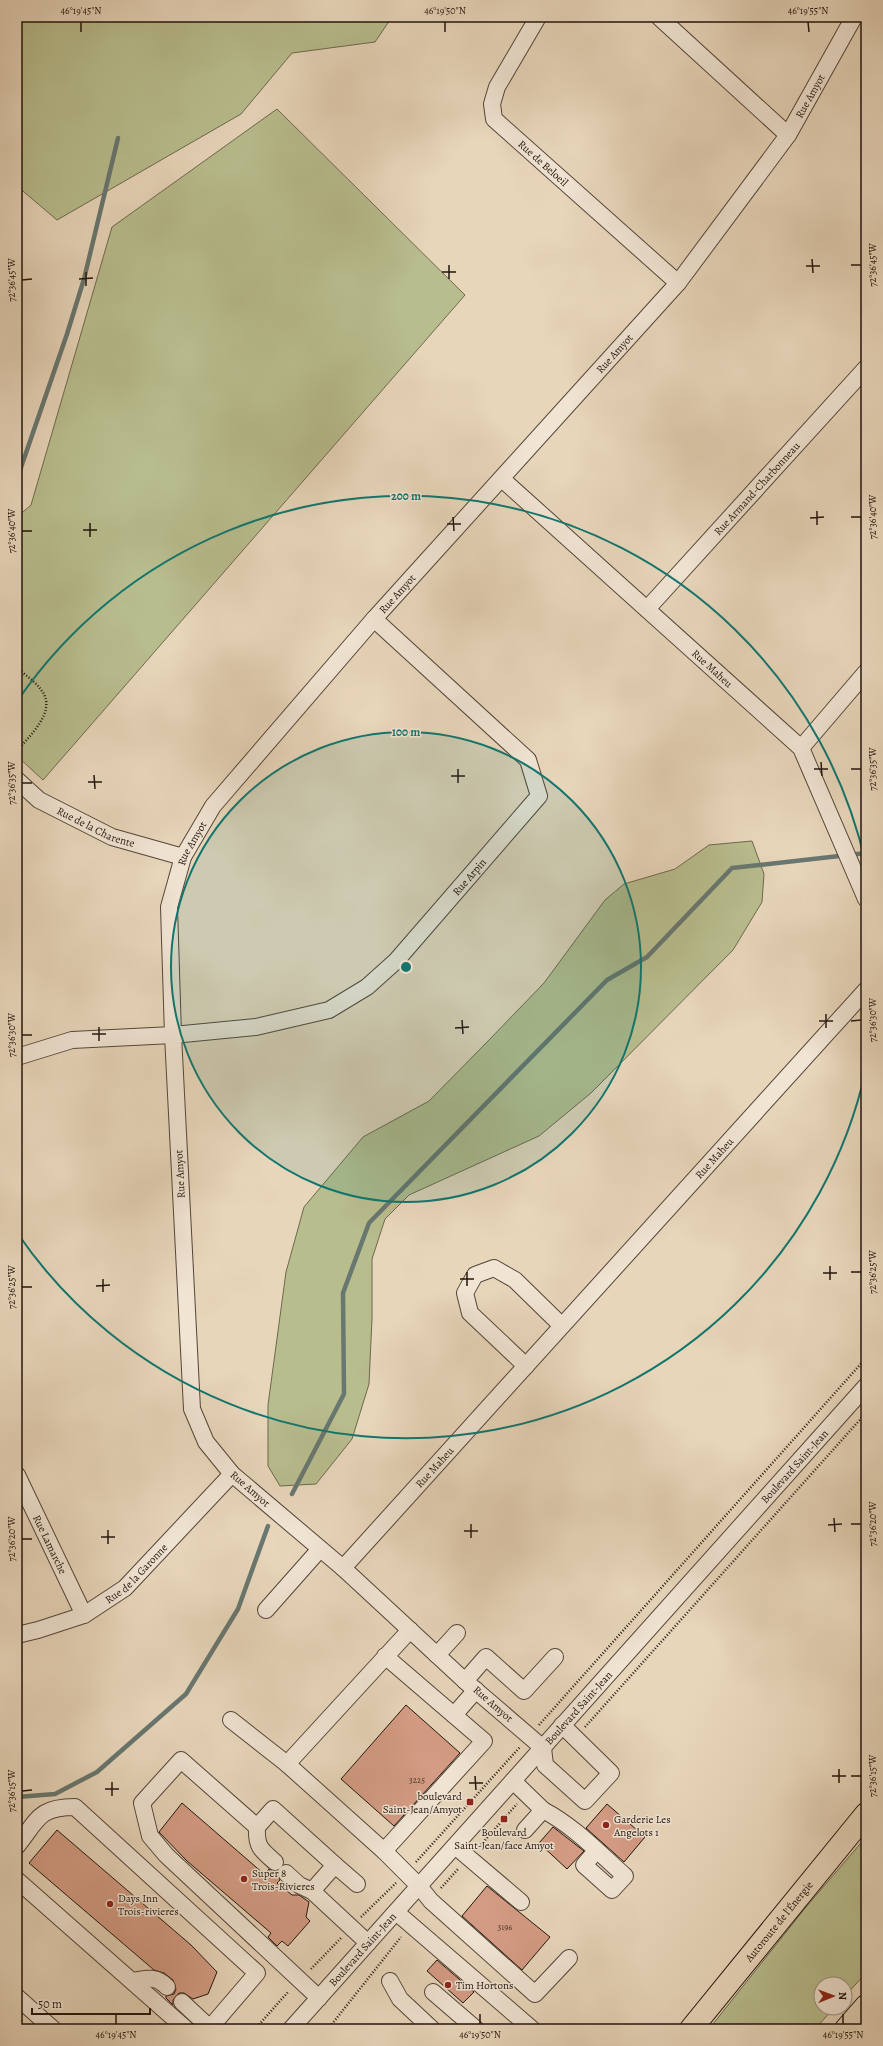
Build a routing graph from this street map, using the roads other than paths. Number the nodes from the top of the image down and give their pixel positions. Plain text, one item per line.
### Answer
1 (538, 17) edge
2 (659, 17) edge
3 (854, 17) edge
4 (788, 135) junction
5 (678, 283) junction
6 (866, 368) edge
7 (502, 479) junction
8 (646, 609) junction
9 (374, 619) junction
10 (866, 672) edge
11 (801, 748) junction
12 (17, 780) edge
13 (183, 857) junction
14 (866, 899) edge
15 (866, 990) edge
16 (173, 1035) junction
17 (17, 1057) edge
18 (561, 1326) junction
19 (526, 1366) junction
20 (866, 1386) edge
21 (17, 1474) edge
22 (232, 1474) junction
23 (320, 1549) junction
24 (343, 1568) junction
25 (266, 1610) dead end
26 (84, 1615) junction
27 (410, 1630) junction
28 (457, 1633) dead end
29 (17, 1635) edge
30 (437, 1655) junction
31 (385, 1656) junction
32 (555, 1657) dead end
33 (471, 1685) junction
34 (454, 1715) junction
35 (231, 1720) dead end
36 (562, 1725) junction
37 (543, 1748) junction
38 (287, 1764) junction
39 (513, 1781) junction
40 (543, 1810) junction
41 (866, 1814) edge
42 (257, 1827) junction
43 (525, 1830) dead end
44 (17, 1846) edge
45 (455, 1846) junction
46 (384, 1851) junction
47 (596, 1851) dead end
48 (275, 1862) dead end
49 (335, 1865) junction
50 (286, 1873) dead end
51 (17, 1880) edge
52 (357, 1884) dead end
53 (419, 1886) junction
54 (312, 1892) junction
55 (521, 1902) dead end
56 (396, 1912) junction
57 (368, 1943) junction
58 (569, 1958) dead end
59 (132, 1981) junction
60 (390, 1981) dead end
61 (167, 1987) dead end
62 (433, 1992) dead end
63 (17, 1997) edge
64 (319, 1998) junction
65 (182, 2002) dead end
66 (866, 2006) edge
67 (216, 2026) edge
68 (298, 2027) edge
69 (692, 2027) edge
70 (53, 2029) edge
71 (186, 2029) edge
72 (432, 2029) edge
73 (476, 2029) edge
74 (532, 2029) edge
75 (846, 2029) edge

1 - 5 street, Rue de Beloeil
2 - 4 street
3 - 4 street, Rue Amyot
4 - 5 street, Rue Amyot
5 - 7 street, Rue Amyot
6 - 8 street, Rue Armand-Charbonneau
7 - 8 street, Rue Maheu
7 - 9 street, Rue Amyot
8 - 11 street, Rue Maheu
9 - 13 street, Rue Amyot
9 - 16 street, Rue Arpin
10 - 11 street
11 - 14 street, Rue Maheu
12 - 13 street, Rue de la Charente
13 - 16 street, Rue Amyot
15 - 18 street, Rue Maheu
16 - 17 street
16 - 22 street, Rue Amyot
18 - 19 street, Rue Maheu
18 - 19 street
19 - 24 street, Rue Maheu
20 - 36 street, Boulevard Saint-Jean
21 - 26 street, Rue Lamarche
22 - 23 street, Rue Amyot
22 - 26 street, Rue de la Garonne
23 - 24 street, Rue Amyot
23 - 25 street
24 - 27 street, Rue Amyot
26 - 29 street, Rue de la Garonne
27 - 30 street, Rue Amyot
27 - 31 street
28 - 30 street
30 - 33 street, Rue Amyot
31 - 34 street
31 - 38 street
32 - 33 street
33 - 34 street
33 - 37 street, Rue Amyot
34 - 46 street
35 - 38 street
36 - 37 street, Boulevard Saint-Jean
36 - 37 street
37 - 39 street, Boulevard Saint-Jean
38 - 46 street
39 - 40 street
39 - 45 street, Boulevard Saint-Jean
40 - 43 street
40 - 47 street
41 - 69 highway, Autoroute de l'Énergie
42 - 48 street
42 - 49 street
42 - 64 street
44 - 67 street
45 - 53 street, Boulevard Saint-Jean
45 - 55 street
46 - 53 street
49 - 52 street
49 - 54 street
50 - 54 street
51 - 59 street
53 - 56 street, Boulevard Saint-Jean
53 - 58 street
54 - 57 street
56 - 57 street, Boulevard Saint-Jean
56 - 74 street
57 - 64 street, Boulevard Saint-Jean
59 - 61 street
59 - 71 street
60 - 72 street
62 - 73 street
63 - 70 street
64 - 68 street, Boulevard Saint-Jean
65 - 67 street
66 - 75 highway

